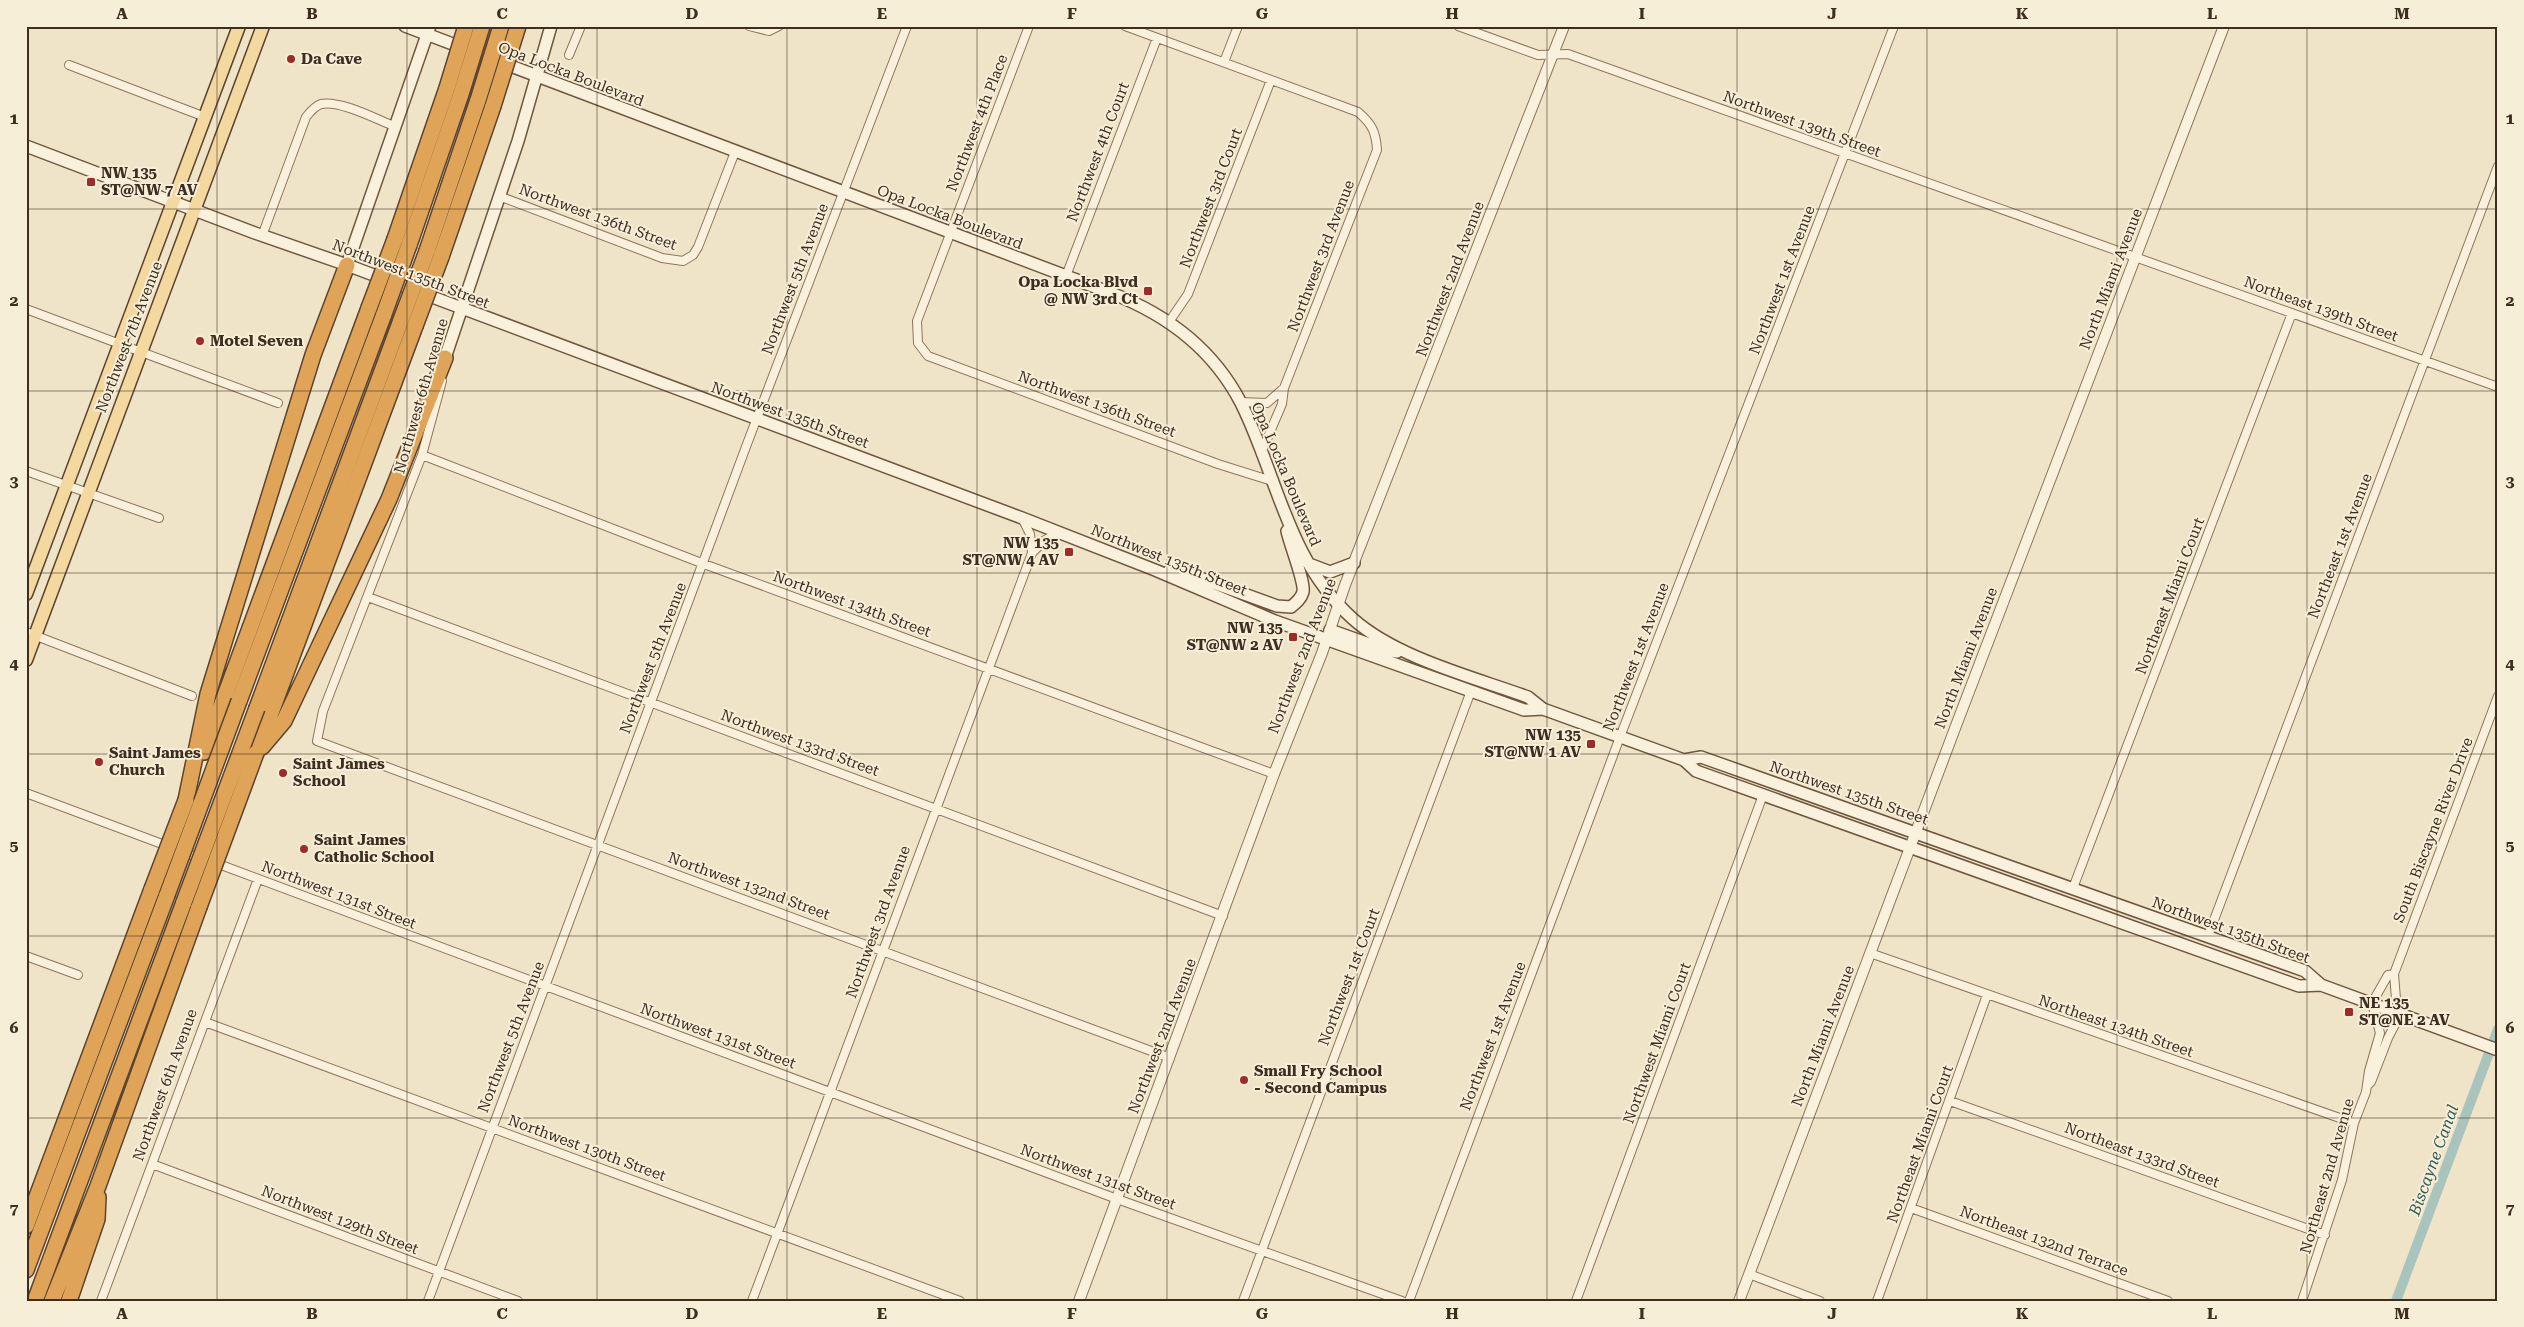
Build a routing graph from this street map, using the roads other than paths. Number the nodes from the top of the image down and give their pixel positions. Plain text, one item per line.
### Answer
1 (239, 26) edge
2 (263, 26) edge
3 (405, 26) edge
4 (466, 26) edge
5 (482, 26) edge
6 (501, 26) edge
7 (518, 26) edge
8 (551, 26) edge
9 (581, 26) edge
10 (749, 26) edge
11 (779, 26) edge
12 (907, 26) edge
13 (1029, 26) edge
14 (1125, 26) edge
15 (1238, 26) edge
16 (1458, 26) edge
17 (1564, 26) edge
18 (1894, 26) edge
19 (2224, 26) edge
20 (428, 31) edge
21 (1157, 38) junction
22 (569, 54) dead end
23 (1553, 56) junction
24 (1224, 62) junction
25 (70, 65) dead end
26 (537, 77) junction
27 (1271, 80) junction
28 (205, 117) junction
29 (394, 126) junction
30 (26, 146) edge
31 (735, 152) junction
32 (1845, 154) junction
33 (2498, 166) edge
34 (842, 192) junction
35 (499, 196) junction
36 (174, 201) junction
37 (195, 210) junction
38 (950, 232) junction
39 (262, 236) junction
40 (2135, 257) junction
41 (347, 265) junction
42 (1066, 276) junction
43 (26, 309) edge
44 (462, 309) junction
45 (2292, 313) junction
46 (1169, 322) junction
47 (918, 343) joint
48 (120, 344) junction
49 (142, 352) junction
50 (445, 358) junction
51 (2425, 360) junction
52 (2498, 386) edge
53 (1284, 388) junction
54 (1240, 402) junction
55 (278, 403) dead end
56 (756, 419) junction
57 (1261, 453) junction
58 (422, 455) junction
59 (26, 471) edge
60 (1272, 481) junction
61 (68, 486) junction
62 (88, 494) junction
63 (159, 518) dead end
64 (1022, 518) junction
65 (1286, 519) junction
66 (1059, 532) junction
67 (1032, 553) junction
68 (1308, 563) junction
69 (1354, 563) junction
70 (704, 564) junction
71 (1155, 570) junction
72 (26, 594) edge
73 (368, 597) junction
74 (1338, 604) junction
75 (31, 634) edge
76 (1328, 635) junction
77 (1408, 653) junction
78 (26, 660) edge
79 (988, 668) junction
80 (1471, 691) junction
81 (192, 696) dead end
82 (2498, 696) edge
83 (651, 703) junction
84 (1543, 709) junction
85 (278, 717) junction
86 (1620, 737) junction
87 (317, 741) joint
88 (1684, 760) junction
89 (1274, 774) junction
90 (26, 793) edge
91 (1764, 795) junction
92 (186, 800) junction
93 (1828, 802) junction
94 (935, 807) junction
95 (1916, 833) junction
96 (598, 845) junction
97 (1911, 848) junction
98 (258, 879) junction
99 (2073, 888) junction
100 (1223, 916) junction
101 (2208, 936) junction
102 (883, 950) junction
103 (1870, 953) junction
104 (26, 956) edge
105 (2394, 974) junction
106 (78, 975) dead end
107 (2321, 985) junction
108 (544, 986) junction
109 (1987, 995) junction
110 (2372, 1003) junction
111 (2401, 1012) junction
112 (205, 1022) junction
113 (2498, 1050) edge
114 (1170, 1058) junction
115 (2367, 1086) junction
116 (830, 1092) junction
117 (1950, 1101) junction
118 (2354, 1122) junction
119 (491, 1127) junction
120 (152, 1164) junction
121 (46, 1173) junction
122 (98, 1186) junction
123 (1117, 1199) junction
124 (1911, 1208) junction
125 (26, 1212) edge
126 (26, 1226) edge
127 (778, 1232) junction
128 (2325, 1235) junction
129 (1261, 1251) junction
130 (26, 1270) edge
131 (438, 1271) junction
132 (1749, 1274) junction
133 (35, 1301) edge
134 (52, 1301) edge
135 (69, 1301) edge
136 (101, 1301) edge
137 (428, 1301) edge
138 (518, 1301) edge
139 (752, 1301) edge
140 (960, 1301) edge
141 (1079, 1301) edge
142 (1243, 1301) edge
143 (1402, 1301) edge
144 (1409, 1301) edge
145 (1576, 1301) edge
146 (1739, 1301) edge
147 (1820, 1301) edge
148 (1877, 1301) edge
149 (2168, 1301) edge
150 (2302, 1301) edge

1 - 28 main road, Northwest 7th Avenue
2 - 37 main road, Northwest 7th Avenue
3 - 20 main road, Opa Locka Boulevard
4 - 92 highway, bridge
5 - 130 highway, bridge
6 - 133 highway, bridge
7 - 85 highway, bridge
8 - 26 main road, Northwest 6th Avenue
9 - 22 street
10 - 11 street
12 - 34 street, Northwest 5th Avenue
13 - 38 street, Northwest 4th Place
14 - 21 street
15 - 24 street
16 - 23 street, Northwest 139th Street
17 - 23 street, Northwest 2nd Avenue
18 - 32 street, Northwest 1st Avenue
19 - 40 street, North Miami Avenue
20 - 26 main road, Opa Locka Boulevard
20 - 29 main road
21 - 24 street
21 - 42 street, Northwest 4th Court
23 - 32 street, Northwest 139th Street
23 - 69 street, Northwest 2nd Avenue
24 - 27 street
25 - 28 street
26 - 31 main road, Opa Locka Boulevard
26 - 35 main road, Northwest 6th Avenue
27 - 46 street, Northwest 3rd Court
27 - 53 street, Northwest 3rd Avenue
28 - 36 main road, Northwest 7th Avenue
29 - 39 street
29 - 41 main road
30 - 36 main road, Northwest 135th Street
31 - 34 main road, Opa Locka Boulevard
31 - 35 street, Northwest 136th Street
32 - 40 street, Northwest 139th Street
32 - 86 street, Northwest 1st Avenue
33 - 51 street, Northeast 1st Avenue
34 - 38 main road, Opa Locka Boulevard
34 - 56 street, Northwest 5th Avenue
35 - 44 main road, Northwest 6th Avenue
36 - 37 main road, Northwest 135th Street
36 - 48 main road, Northwest 7th Avenue
37 - 39 main road, Northwest 135th Street
37 - 49 main road, Northwest 7th Avenue
38 - 42 main road, Opa Locka Boulevard
38 - 47 street, Northwest 4th Place
39 - 41 main road, Northwest 135th Street
40 - 45 street, Northeast 139th Street
40 - 95 street, North Miami Avenue
41 - 44 main road, Northwest 135th Street
41 - 92 highway
42 - 46 main road, Opa Locka Boulevard
43 - 48 street
44 - 50 main road, Northwest 6th Avenue
44 - 56 main road, Northwest 135th Street
45 - 51 street, Northeast 139th Street
45 - 99 street, Northeast Miami Court
46 - 54 main road, Opa Locka Boulevard
47 - 60 street, Northwest 136th Street
48 - 49 street
48 - 61 main road, Northwest 7th Avenue
49 - 55 street
49 - 62 main road, Northwest 7th Avenue
50 - 58 street, Northwest 6th Avenue
50 - 85 highway
51 - 52 street, Northeast 139th Street
51 - 101 street, Northeast 1st Avenue
53 - 54 street
53 - 57 street, Northwest 3rd Avenue
54 - 57 main road, Opa Locka Boulevard
56 - 64 main road, Northwest 135th Street
56 - 70 street, Northwest 5th Avenue
57 - 60 main road, Opa Locka Boulevard
58 - 70 street, Northwest 134th Street
58 - 73 street, Northwest 6th Avenue
59 - 61 street
60 - 65 main road, Opa Locka Boulevard
61 - 62 street
61 - 72 main road, Northwest 7th Avenue
62 - 63 street
62 - 75 main road, Northwest 7th Avenue
64 - 66 main road, Northwest 135th Street
64 - 67 street
65 - 68 main road, Opa Locka Boulevard
65 - 71 main road
66 - 67 street, Northwest 3rd Avenue
66 - 71 main road, Northwest 135th Street
67 - 79 street, Northwest 3rd Avenue
68 - 69 main road
68 - 74 main road, Opa Locka Boulevard
69 - 74 street, Northwest 2nd Avenue
70 - 79 street, Northwest 134th Street
70 - 83 street, Northwest 5th Avenue
71 - 76 main road, Northwest 135th Street
73 - 83 street, Northwest 133rd Street
73 - 87 street, Northwest 6th Avenue
74 - 76 street, Northwest 2nd Avenue
74 - 77 main road, Northwest 135th Street
75 - 78 main road, Northwest 7th Avenue
75 - 81 street
76 - 77 main road
76 - 80 main road, Northwest 135th Street
76 - 89 street, Northwest 2nd Avenue
77 - 84 main road, Northwest 135th Street
79 - 89 street, Northwest 134th Street
79 - 94 street, Northwest 3rd Avenue
80 - 84 main road, Northwest 135th Street
80 - 129 street, Northwest 1st Court
82 - 105 street, South Biscayne River Drive
83 - 94 street, Northwest 133rd Street
83 - 96 street, Northwest 5th Avenue
84 - 86 main road, Northwest 135th Street
85 - 122 highway, bridge
86 - 88 main road, Northwest 135th Street
86 - 144 street, Northwest 1st Avenue
87 - 96 street, Northwest 132nd Street
88 - 91 main road, Northwest 135th Street
88 - 93 main road, Northwest 135th Street
89 - 100 street, Northwest 2nd Avenue
90 - 98 street, Northwest 131st Street
91 - 93 main road
91 - 97 main road, Northwest 135th Street
91 - 145 street, Northwest Miami Court
92 - 121 highway, bridge
93 - 95 main road, Northwest 135th Street
94 - 100 street, Northwest 133rd Street
94 - 102 street, Northwest 3rd Avenue
95 - 97 street, North Miami Avenue
95 - 99 main road, Northwest 135th Street
96 - 102 street, Northwest 132nd Street
96 - 108 street, Northwest 5th Avenue
97 - 103 street, North Miami Avenue
97 - 107 main road, Northwest 135th Street
98 - 108 street, Northwest 131st Street
98 - 112 street, Northwest 6th Avenue
99 - 101 main road, Northwest 135th Street
100 - 114 street, Northwest 2nd Avenue
101 - 107 main road, Northwest 135th Street
102 - 114 street, Northwest 132nd Street
102 - 116 street, Northwest 3rd Avenue
103 - 109 street, Northeast 134th Street
103 - 132 street, North Miami Avenue
104 - 106 street
105 - 110 street, South Biscayne River Drive
105 - 111 street, South Biscayne River Drive
107 - 110 main road
108 - 116 street, Northwest 131st Street
108 - 119 street, Northwest 5th Avenue
109 - 117 street, Northeast Miami Court
109 - 118 street, Northeast 134th Street
110 - 111 main road
110 - 115 street, Northeast 2nd Avenue
111 - 113 main road
111 - 115 street, Northeast 2nd Avenue
112 - 119 street, Northwest 130th Street
112 - 120 street, Northwest 6th Avenue
114 - 123 street, Northwest 2nd Avenue
115 - 118 street, Northeast 2nd Avenue
116 - 123 street, Northwest 131st Street
116 - 127 street, Northwest 3rd Avenue
117 - 124 street, Northeast Miami Court
117 - 128 street, Northeast 133rd Street
118 - 128 street, Northeast 2nd Avenue
119 - 127 street, Northwest 130th Street
119 - 131 street, Northwest 5th Avenue
120 - 131 street, Northwest 129th Street
120 - 136 street, Northwest 6th Avenue
121 - 125 highway
121 - 126 highway
122 - 134 highway
122 - 135 highway
123 - 129 street, Northwest 131st Street
123 - 141 street, Northwest 2nd Avenue
124 - 148 street, Northeast Miami Court
124 - 149 street, Northeast 132nd Terrace
127 - 139 street, Northwest 3rd Avenue
127 - 140 street, Northwest 130th Street
128 - 150 street, Northeast 2nd Avenue
129 - 142 street, Northwest 1st Court
129 - 143 street, Northwest 131st Street
131 - 137 street, Northwest 5th Avenue
131 - 138 street, Northwest 129th Street
132 - 146 street, North Miami Avenue
132 - 147 street

